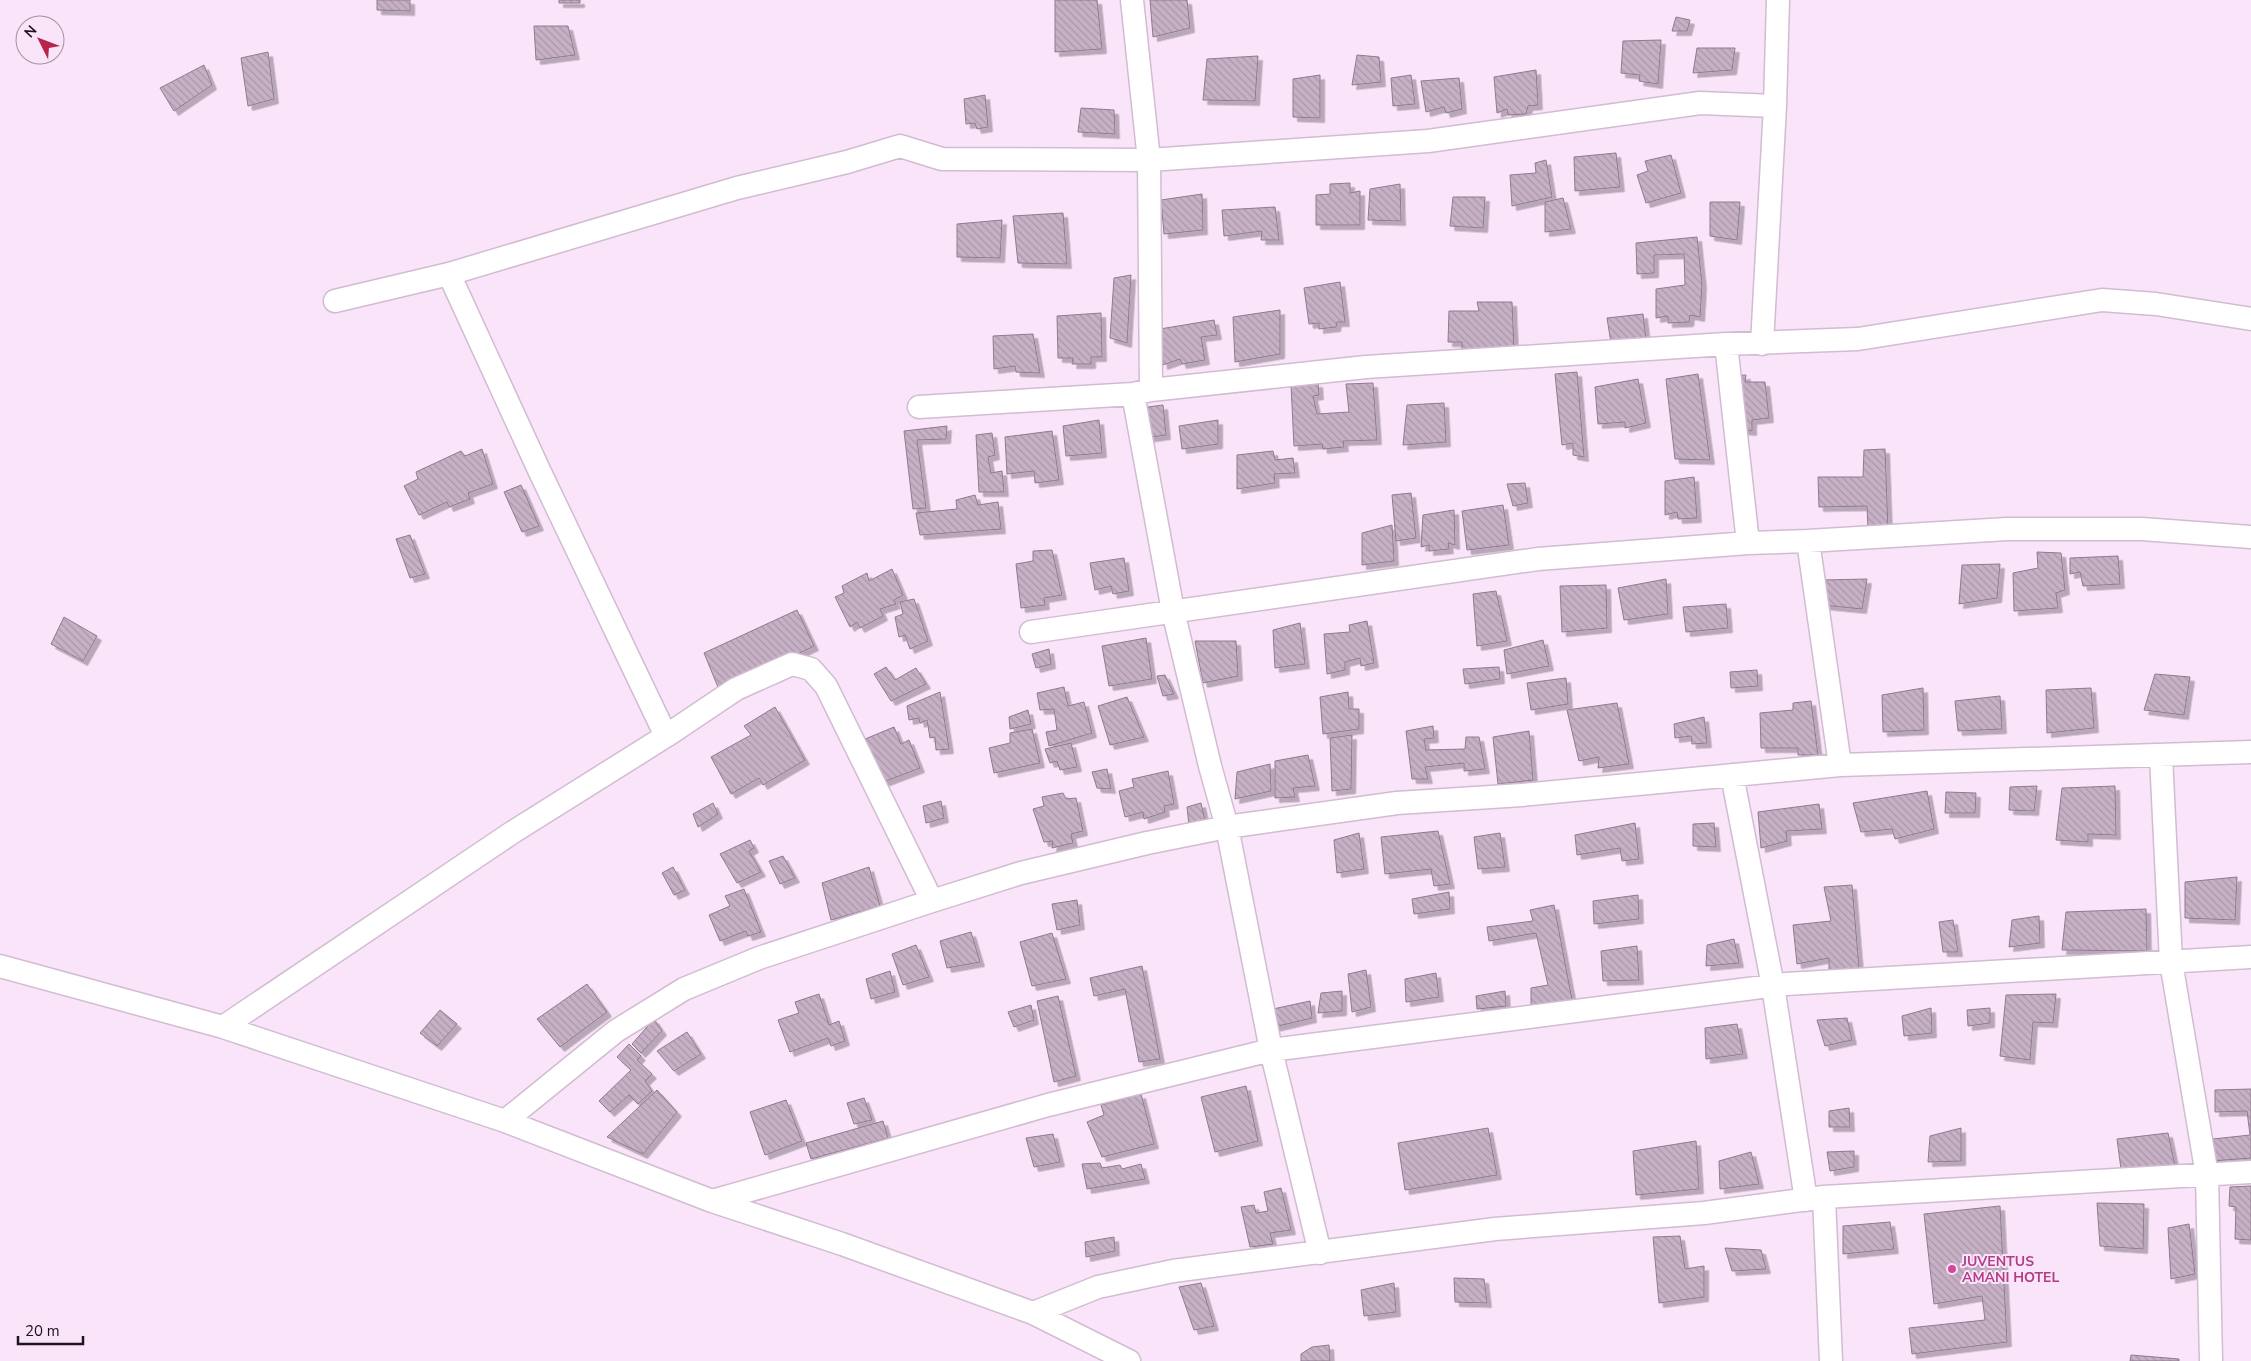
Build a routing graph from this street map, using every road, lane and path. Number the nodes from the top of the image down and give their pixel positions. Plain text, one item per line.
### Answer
1 (1132, 0) edge
2 (1778, 0) edge
3 (1775, 106) junction
4 (1148, 160) junction
5 (449, 274) junction
6 (335, 300) dead end
7 (2251, 319) edge
8 (1726, 344) junction
9 (1762, 344) junction
10 (1142, 392) junction
11 (919, 407) dead end
12 (2251, 537) edge
13 (1808, 542) junction
14 (1748, 543) junction
15 (1173, 611) junction
16 (1031, 632) dead end
17 (666, 736) junction
18 (2251, 752) edge
19 (2161, 756) junction
20 (1840, 765) junction
21 (1732, 775) junction
22 (1227, 827) junction
23 (932, 901) junction
24 (2251, 957) edge
25 (2171, 962) junction
26 (0, 966) edge
27 (1773, 986) junction
28 (224, 1027) junction
29 (1271, 1050) junction
30 (505, 1121) junction
31 (2251, 1172) edge
32 (2207, 1175) junction
33 (1815, 1199) junction
34 (712, 1201) junction
35 (1320, 1253) junction
36 (1033, 1313) junction
37 (1129, 1361) edge
38 (1831, 1361) edge
39 (2211, 1361) edge

1 - 4 street
2 - 3 street
3 - 4 street
3 - 9 street
4 - 5 street
4 - 10 street
5 - 6 street
5 - 17 street
7 - 9 street
8 - 9 street
8 - 10 street
8 - 14 street
10 - 11 street
10 - 15 street
12 - 13 street
13 - 14 street
13 - 20 street
14 - 15 street
15 - 16 street
15 - 22 street
17 - 23 street
17 - 28 street
18 - 19 street
19 - 20 street
19 - 25 street
20 - 21 street
21 - 22 street
21 - 27 street
22 - 23 street
22 - 29 street
23 - 30 street
24 - 25 street
25 - 27 street
25 - 32 street
26 - 28 street
27 - 29 street
27 - 33 street
28 - 30 street
29 - 34 street
29 - 35 street
30 - 34 street
31 - 32 street
32 - 33 street
32 - 39 street
33 - 35 street
33 - 38 street
34 - 36 street
35 - 36 street
36 - 37 street

